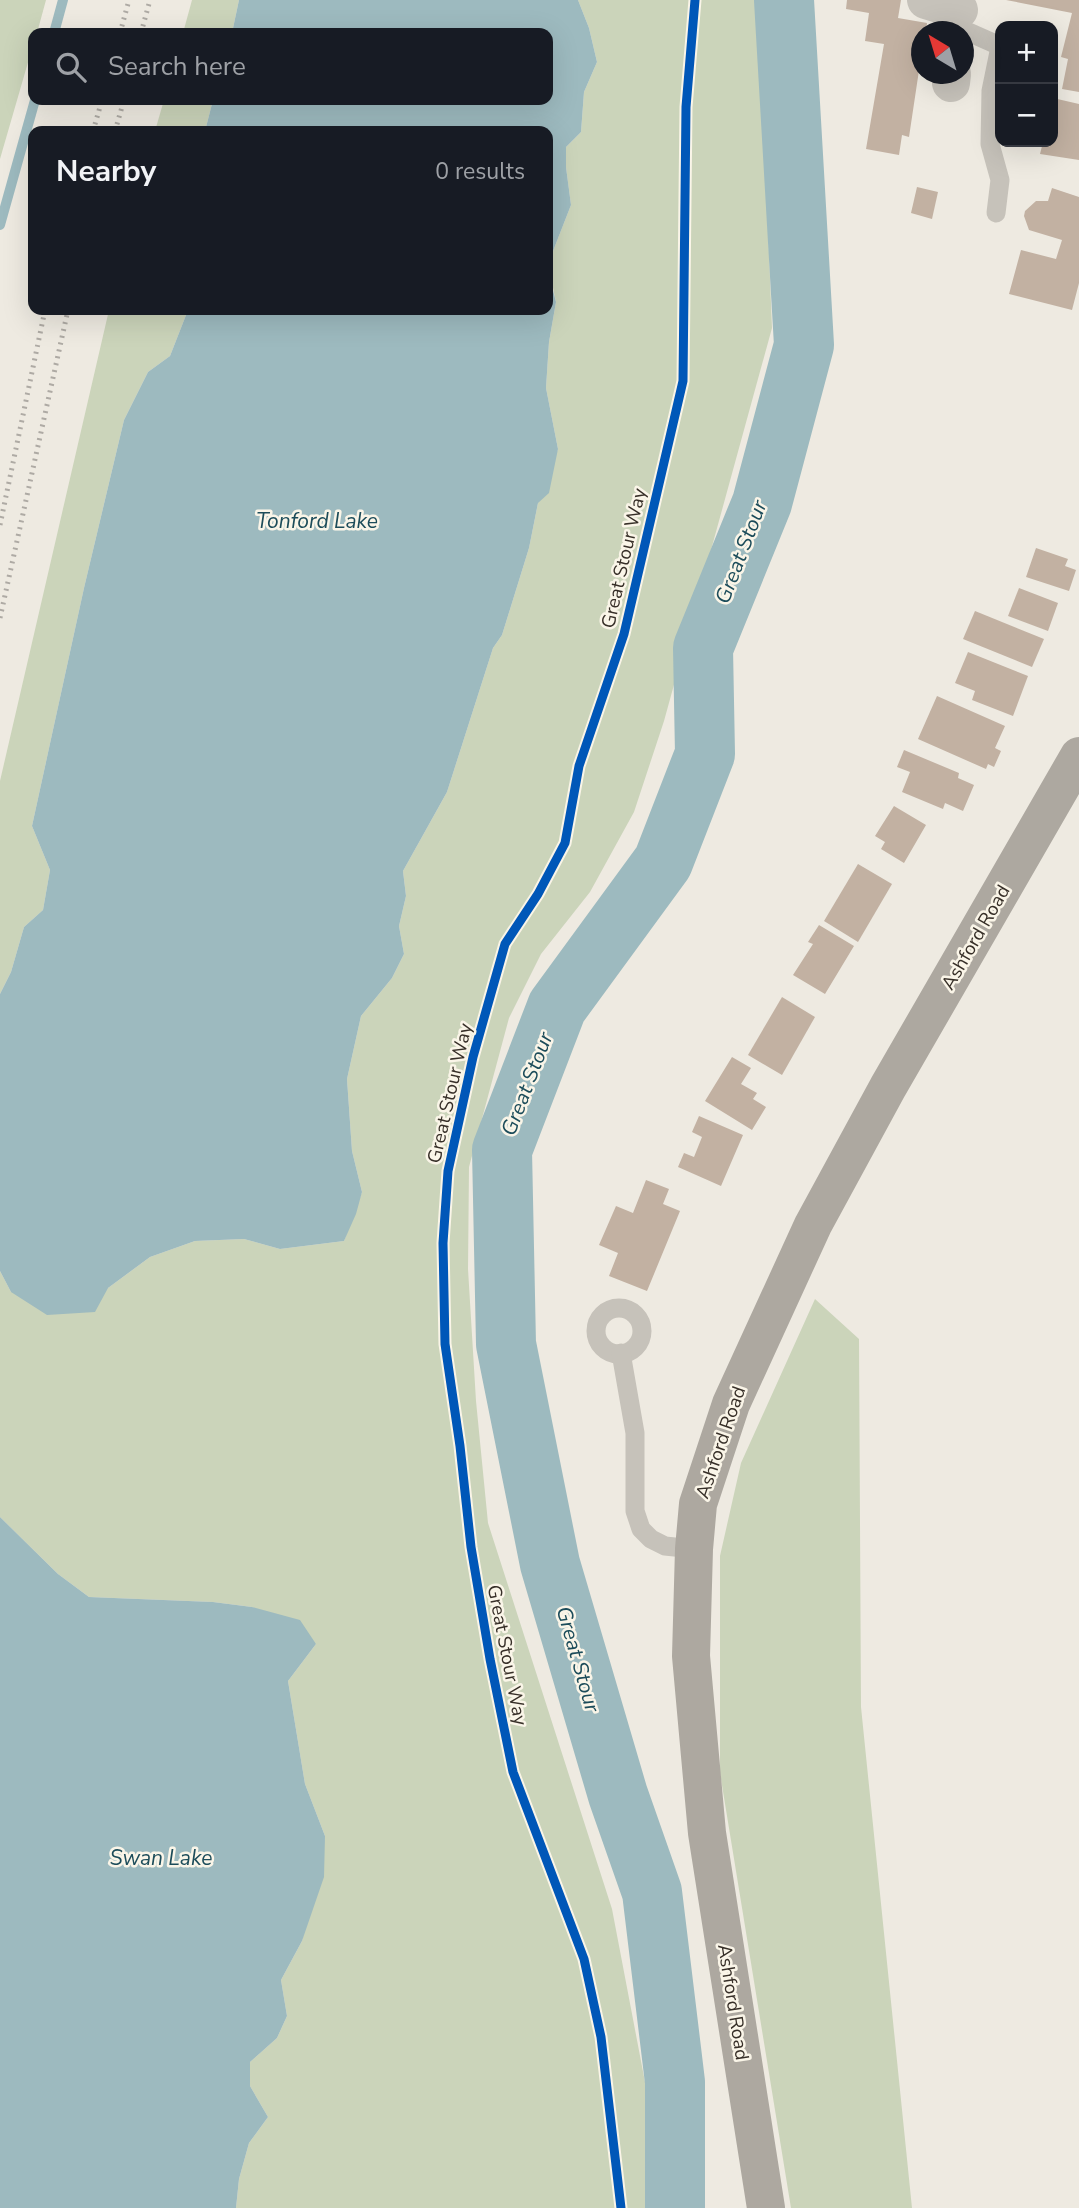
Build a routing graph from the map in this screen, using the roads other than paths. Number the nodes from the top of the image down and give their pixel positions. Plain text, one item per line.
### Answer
1 (952, 14) edge
2 (995, 44) edge
3 (995, 71) edge
4 (996, 213) dead end
5 (1079, 756) edge
6 (621, 1353) dead end
7 (694, 1549) junction
8 (766, 2208) edge

1 - 2 lane
3 - 4 lane
5 - 7 highway, Ashford Road
6 - 7 lane
7 - 8 highway, Ashford Road

